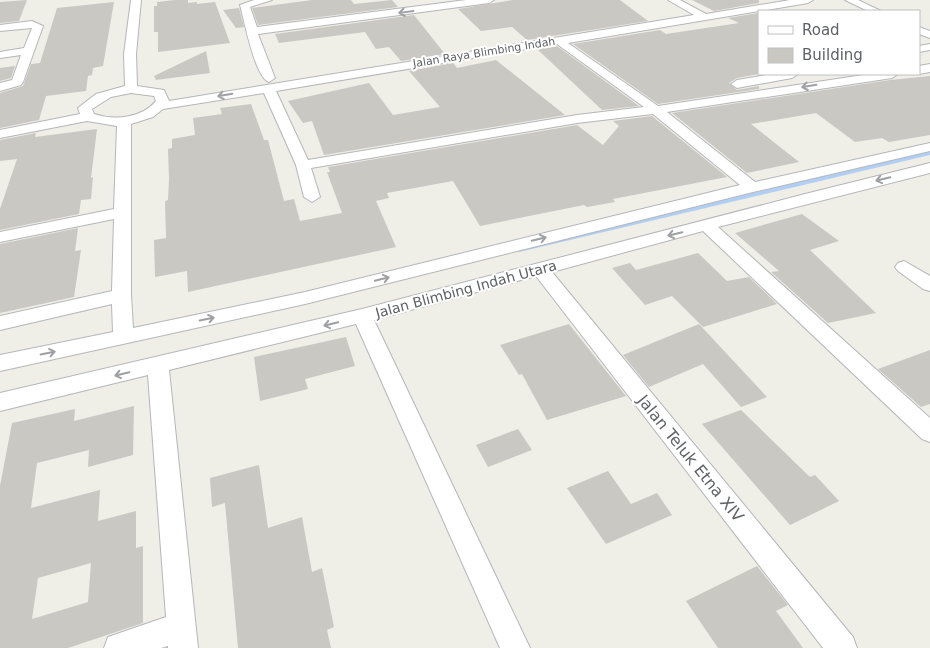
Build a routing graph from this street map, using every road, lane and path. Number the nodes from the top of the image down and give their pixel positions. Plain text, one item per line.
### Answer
1 (136, 0) edge
2 (267, 0) edge
3 (423, 0) edge
4 (489, 0) edge
5 (673, 0) edge
6 (768, 0) edge
7 (808, 0) edge
8 (850, 0) edge
9 (431, 8) junction
10 (874, 10) edge
11 (696, 12) junction
12 (707, 18) junction
13 (0, 28) edge
14 (254, 31) junction
15 (559, 41) junction
16 (28, 51) junction
17 (0, 55) edge
18 (787, 75) edge
19 (885, 75) edge
20 (269, 82) junction
21 (0, 87) edge
22 (131, 89) junction
23 (185, 90) dead end
24 (162, 97) junction
25 (644, 101) junction
26 (656, 110) junction
27 (619, 113) junction
28 (88, 116) junction
29 (124, 121) junction
30 (0, 134) edge
31 (930, 147) edge
32 (303, 165) junction
33 (922, 169) edge
34 (930, 181) edge
35 (752, 187) junction
36 (312, 197) dead end
37 (123, 212) junction
38 (707, 226) junction
39 (0, 237) edge
40 (904, 267) dead end
41 (540, 269) junction
42 (930, 285) edge
43 (121, 295) junction
44 (362, 316) junction
45 (0, 323) edge
46 (123, 338) junction
47 (0, 363) edge
48 (158, 366) junction
49 (0, 402) edge
50 (930, 432) edge
51 (182, 637) edge
52 (119, 648) edge
53 (515, 648) edge
54 (842, 648) edge

1 - 22 street
2 - 14 street
3 - 9 street
4 - 9 street
5 - 11 street
6 - 11 street, Jalan Raya Blimbing Indah
7 - 12 street, Jalan Raya Blimbing Indah
8 - 10 street
9 -> 14 street
11 - 12 street
11 - 20 street, Jalan Raya Blimbing Indah
12 - 15 street, Jalan Raya Blimbing Indah
13 - 16 street
14 - 20 street
15 - 20 street, Jalan Raya Blimbing Indah
15 - 25 street
16 - 17 street
16 - 21 street
18 - 25 street
19 -> 26 street
20 - 23 street, Jalan Raya Blimbing Indah
20 -> 24 street, Jalan Raya Blimbing Indah
20 - 32 street
22 - 24 street
22 - 28 street
24 - 29 street
25 - 26 street
25 - 27 street
26 - 27 street
26 - 35 street
27 - 32 street
28 - 29 street
28 - 30 street
29 - 37 street
31 - 35 street
32 - 36 street
33 - 34 street
33 -> 38 street, Jalan Blimbing Indah Utara
46 -> 35 street
37 - 39 street
37 - 43 street
38 -> 41 street, Jalan Blimbing Indah Utara
38 - 50 street
40 - 42 street
41 - 44 street, Jalan Blimbing Indah Utara
41 - 54 street, Jalan Teluk Etna XIV
43 - 45 street
43 - 46 street
44 -> 48 street, Jalan Blimbing Indah Utara
44 - 53 street
47 -> 46 street
48 -> 49 street, Jalan Blimbing Indah Utara
48 - 51 street
51 - 52 street

